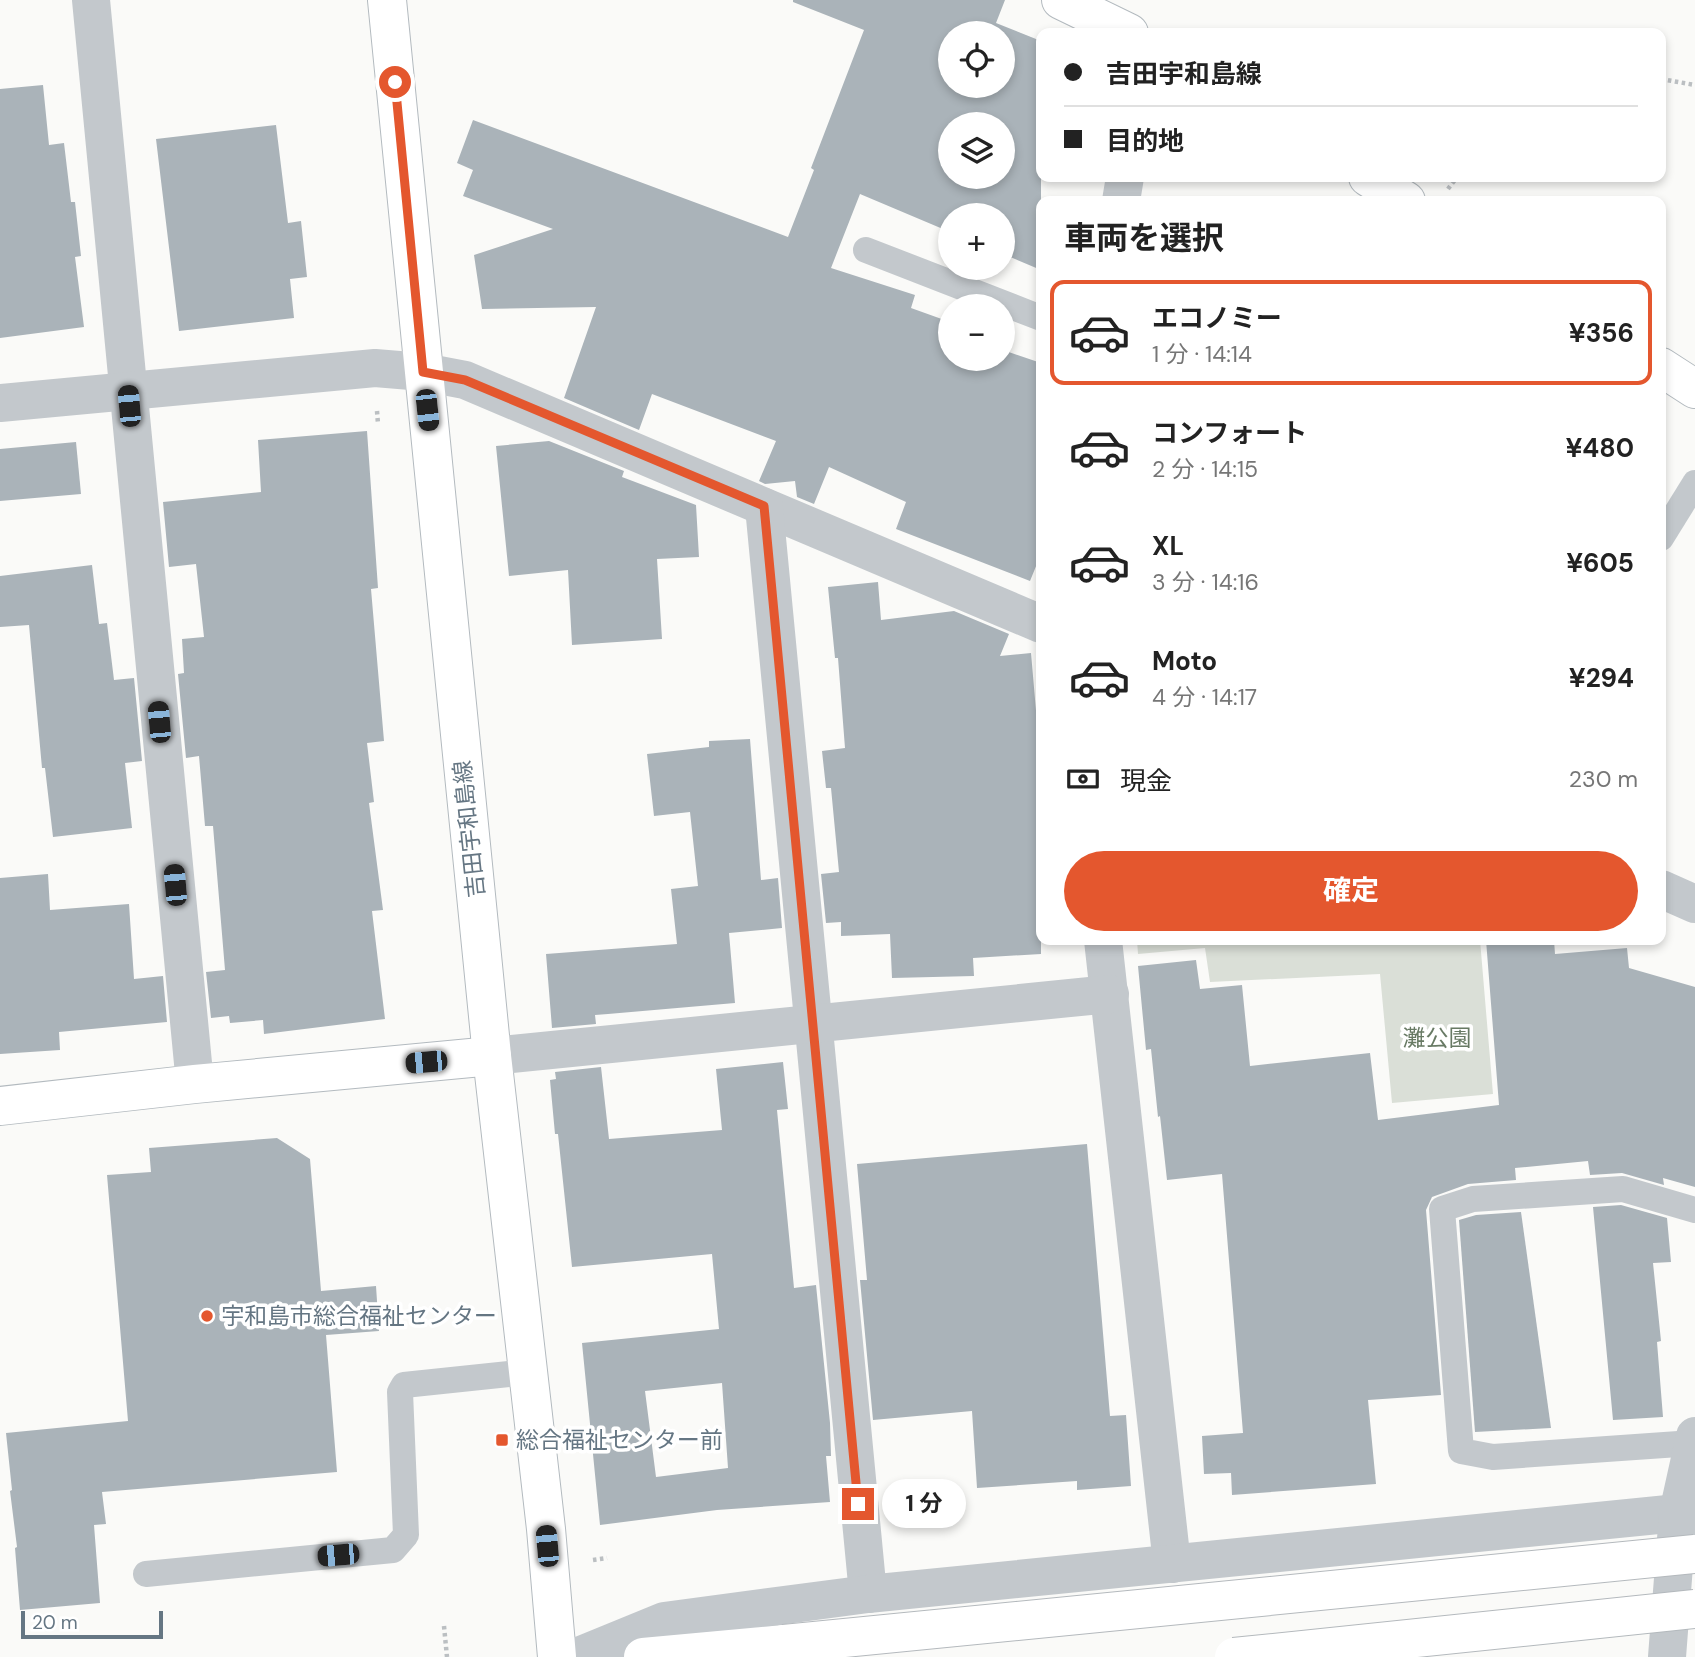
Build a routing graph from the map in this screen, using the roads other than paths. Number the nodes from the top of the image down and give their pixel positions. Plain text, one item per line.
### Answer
1 (91, 0) edge
2 (387, 0) edge
3 (1061, 0) edge
4 (1119, 28) edge
5 (1376, 182) edge
6 (1398, 196) edge
7 (866, 250) dead end
8 (1036, 316) edge
9 (1666, 370) edge
10 (423, 372) junction
11 (1695, 389) edge
12 (128, 390) junction
13 (0, 403) edge
14 (1695, 483) edge
15 (764, 506) junction
16 (1666, 530) edge
17 (1036, 622) edge
18 (1666, 891) edge
19 (1695, 904) edge
20 (1105, 945) edge
21 (1110, 994) junction
22 (812, 1023) junction
23 (492, 1056) junction
24 (195, 1084) junction
25 (0, 1106) edge
26 (1695, 1210) edge
27 (528, 1372) junction
28 (1694, 1440) edge
29 (1678, 1513) junction
30 (1695, 1554) edge
31 (1172, 1564) junction
32 (146, 1574) dead end
33 (868, 1594) junction
34 (1695, 1609) edge
35 (557, 1657) edge
36 (576, 1657) edge
37 (643, 1657) edge
38 (1234, 1657) edge
39 (1667, 1657) edge

1 - 12 street
2 - 10 main road, 吉田宇和島線
3 - 4 main road
5 - 6 main road
7 - 8 lane
9 - 11 main road
10 - 12 street
10 - 15 street
10 - 23 main road, 吉田宇和島線
12 - 13 street
12 - 24 street
14 - 16 lane
15 - 17 street
15 - 22 street
18 - 19 street
20 - 21 street
21 - 22 street
21 - 31 street
22 - 23 street
22 - 33 street
23 - 24 main road
23 - 27 main road, 吉田宇和島線
24 - 25 main road
26 - 28 lane
27 - 32 lane
27 - 35 main road, 吉田宇和島線
28 - 29 street
29 - 31 street
29 - 39 street
30 - 37 main road, bridge
31 - 33 street
33 - 36 street
34 - 38 main road, bridge

